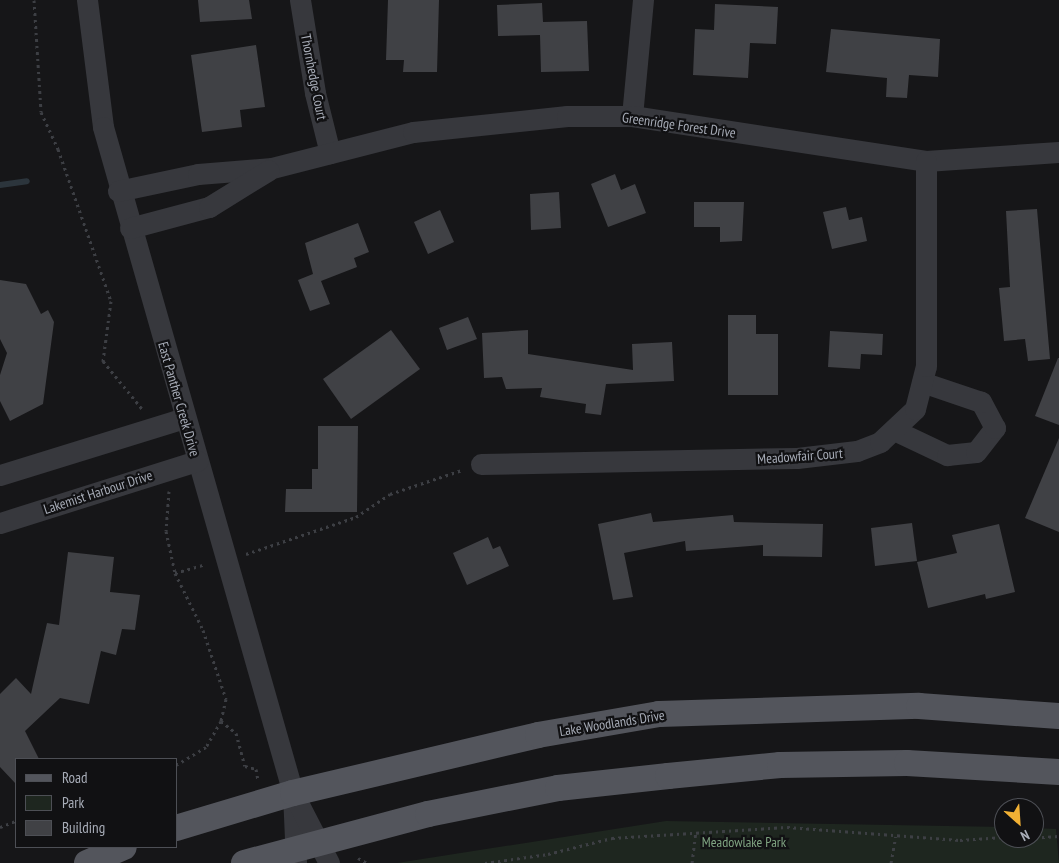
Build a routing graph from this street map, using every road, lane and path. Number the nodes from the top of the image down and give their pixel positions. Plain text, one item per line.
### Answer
1 (34, 0) edge
2 (87, 0) edge
3 (300, 0) edge
4 (642, 0) edge
5 (632, 116) junction
6 (1059, 152) edge
7 (330, 153) junction
8 (926, 161) junction
9 (272, 168) junction
10 (118, 191) junction
11 (130, 228) junction
12 (922, 382) junction
13 (184, 418) junction
14 (151, 429) junction
15 (894, 430) junction
16 (197, 461) junction
17 (481, 464) joint
18 (166, 470) junction
19 (0, 474) edge
20 (0, 523) edge
21 (225, 559) junction
22 (175, 573) junction
23 (1059, 716) edge
24 (178, 764) edge
25 (1059, 772) edge
26 (293, 793) junction
27 (15, 821) edge
28 (0, 827) edge
29 (178, 827) edge
30 (696, 831) junction
31 (896, 836) junction
32 (1059, 836) edge
33 (1044, 837) edge
34 (994, 838) edge
35 (122, 848) edge
36 (325, 852) edge
37 (296, 855) edge
38 (88, 863) edge
39 (244, 863) edge
40 (486, 863) edge
41 (692, 863) edge
42 (891, 863) edge

1 - 14 path
2 - 10 street, East Panther Creek Drive
3 - 7 street, Thornhedge Court
4 - 5 street
5 - 7 street, Greenridge Forest Drive
5 - 8 street, Greenridge Forest Drive
6 - 8 street, Greenridge Forest Drive
7 - 9 street, Greenridge Forest Drive
8 - 12 street, Meadowfair Court
9 - 10 street, Greenridge Forest Drive
9 - 11 street, Greenridge Forest Drive
10 - 11 street, East Panther Creek Drive
11 - 13 street, East Panther Creek Drive
12 - 15 street, Meadowfair Court
12 - 15 street
13 - 14 street
13 - 16 street, East Panther Creek Drive
14 - 19 street
15 - 17 street, Meadowfair Court
16 - 18 street, Lakemist Harbour Drive
16 - 21 street, East Panther Creek Drive
17 - 21 path
18 - 20 street, Lakemist Harbour Drive
18 - 22 path
21 - 22 path
21 - 26 street, East Panther Creek Drive
22 - 24 path
23 - 26 main road, Lake Woodlands Drive
25 - 36 main road
26 - 29 main road, Lake Woodlands Drive
26 - 36 street
26 - 37 street
27 - 28 path
30 - 31 path
30 - 40 path
30 - 41 path
31 - 34 path
31 - 42 path
32 - 33 path
35 - 38 main road
36 - 37 main road
37 - 39 main road

